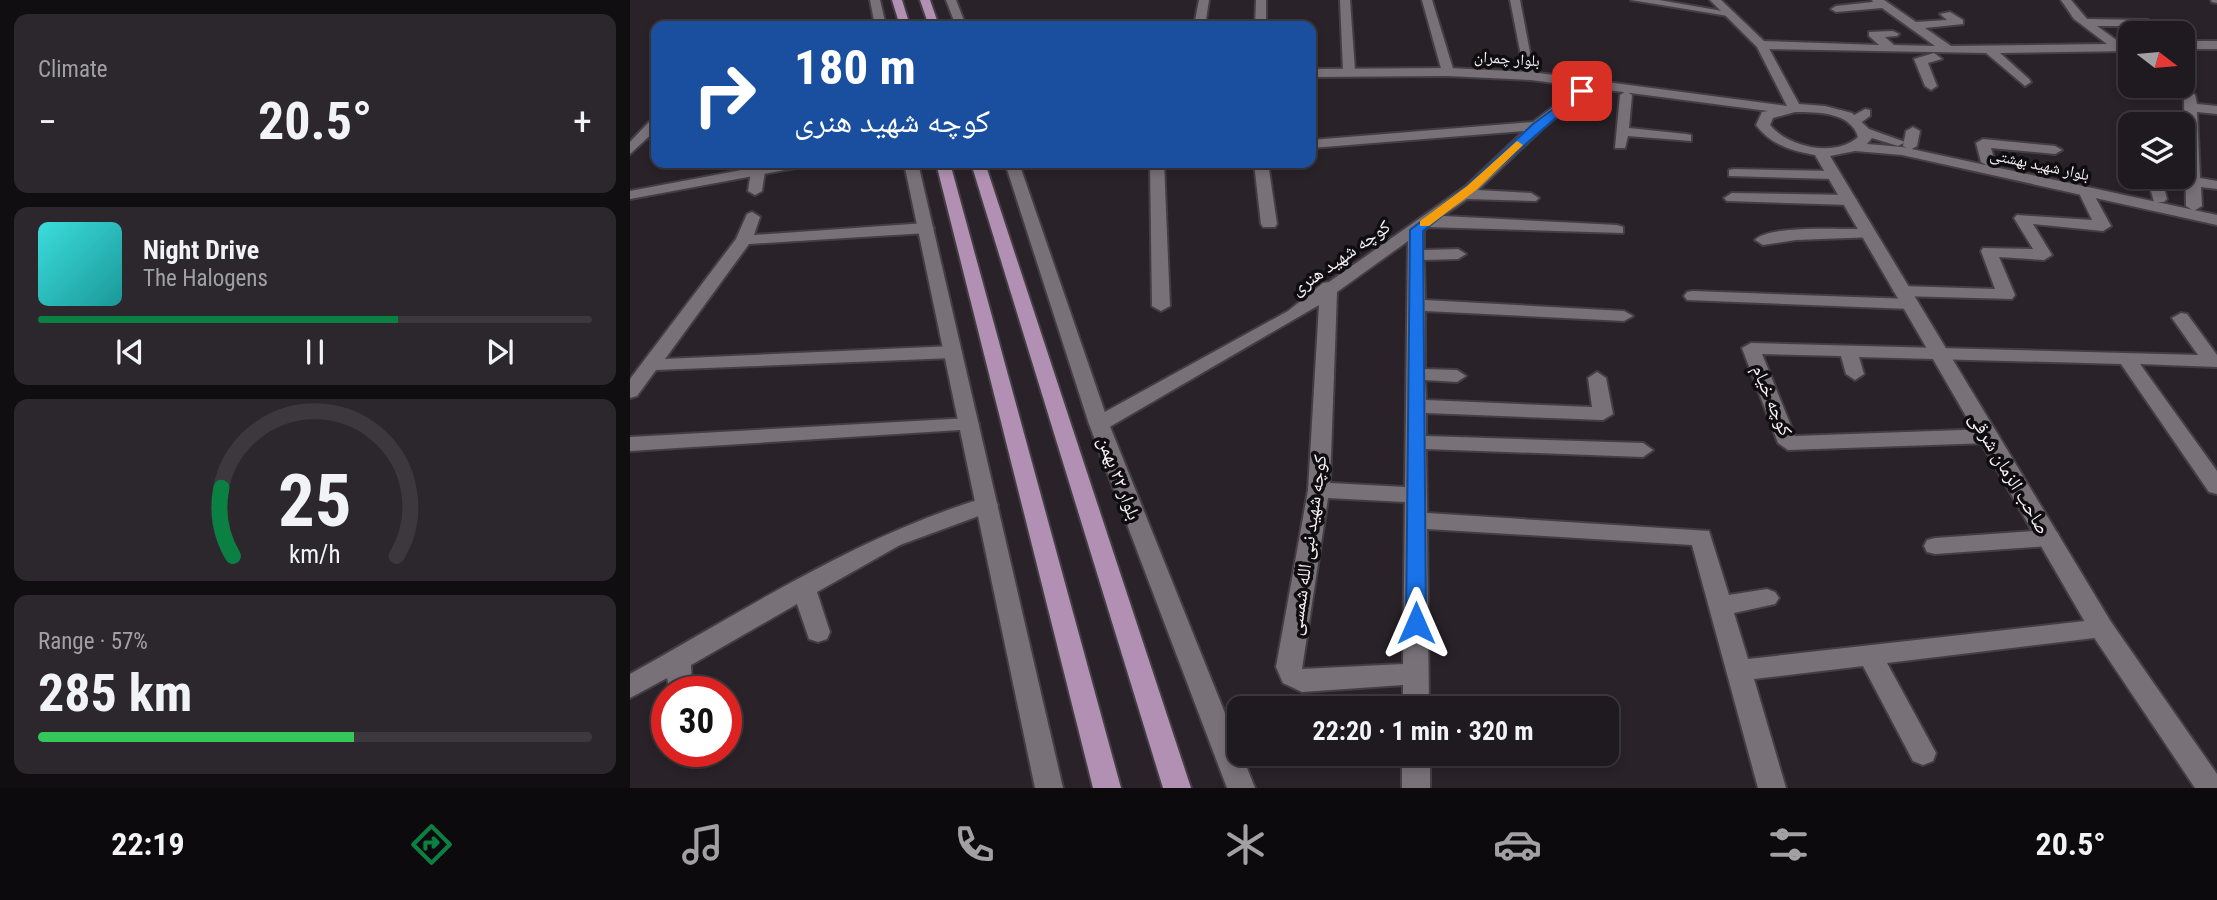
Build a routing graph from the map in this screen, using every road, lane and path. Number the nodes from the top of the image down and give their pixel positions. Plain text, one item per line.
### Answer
1 (875, 0) edge
2 (897, 0) edge
3 (925, 0) edge
4 (951, 0) edge
5 (1204, 0) edge
6 (1261, 0) edge
7 (1345, 0) edge
8 (1427, 0) edge
9 (1515, 0) edge
10 (1636, 0) edge
11 (1715, 0) edge
12 (2066, 0) edge
13 (1879, 3) edge
14 (1836, 9) dead end
15 (1728, 13) junction
16 (1946, 14) dead end
17 (880, 21) edge
18 (903, 21) edge
19 (932, 21) edge
20 (959, 21) edge
21 (1201, 21) edge
22 (1261, 21) edge
23 (2086, 22) junction
24 (2118, 23) edge
25 (1911, 26) junction
26 (1893, 34) dead end
27 (1850, 36) dead end
28 (2008, 37) dead end
29 (2118, 42) edge
30 (1762, 45) junction
31 (2195, 45) edge
32 (2217, 45) edge
33 (1863, 48) junction
34 (2118, 48) edge
35 (1892, 49) junction
36 (1929, 50) junction
37 (1949, 50) junction
38 (2082, 50) junction
39 (1990, 51) junction
40 (2028, 51) junction
41 (2100, 61) dead end
42 (1349, 71) junction
43 (1448, 72) junction
44 (1316, 73) edge
45 (1531, 76) junction
46 (1316, 80) edge
47 (2025, 82) dead end
48 (1931, 86) dead end
49 (1582, 91) junction
50 (1626, 95) junction
51 (2190, 98) edge
52 (2191, 107) junction
53 (1789, 108) junction
54 (2217, 110) edge
55 (2191, 112) edge
56 (1763, 120) junction
57 (1861, 122) junction
58 (1537, 126) junction
59 (651, 128) edge
60 (1686, 138) dead end
61 (1316, 144) edge
62 (1855, 147) junction
63 (630, 150) edge
64 (2055, 150) dead end
65 (1820, 151) junction
66 (1988, 162) junction
67 (714, 168) edge
68 (752, 168) edge
69 (757, 168) edge
70 (912, 168) edge
71 (944, 168) edge
72 (980, 168) edge
73 (1014, 168) edge
74 (1157, 168) edge
75 (1262, 168) edge
76 (1734, 173) dead end
77 (1834, 175) junction
78 (2195, 181) edge
79 (2217, 185) edge
80 (630, 187) edge
81 (2157, 189) edge
82 (2194, 189) edge
83 (755, 191) dead end
84 (2085, 191) junction
85 (1464, 194) junction
86 (630, 195) edge
87 (1531, 198) dead end
88 (1732, 198) dead end
89 (2159, 199) junction
90 (1849, 200) junction
91 (2194, 206) junction
92 (2217, 211) edge
93 (752, 217) dead end
94 (2217, 220) edge
95 (1269, 224) dead end
96 (1421, 226) junction
97 (926, 228) junction
98 (1617, 230) dead end
99 (1869, 234) junction
100 (744, 240) junction
101 (1763, 240) dead end
102 (1416, 254) junction
103 (1458, 254) dead end
104 (1329, 288) junction
105 (1692, 296) dead end
106 (1906, 297) junction
107 (1416, 305) junction
108 (1161, 306) dead end
109 (1624, 316) dead end
110 (2181, 318) dead end
111 (1849, 350) junction
112 (1938, 351) junction
113 (953, 352) junction
114 (2126, 358) junction
115 (2215, 361) edge
116 (650, 365) junction
117 (1416, 374) junction
118 (1855, 374) dead end
119 (1457, 376) dead end
120 (1597, 378) dead end
121 (630, 392) edge
122 (1416, 406) junction
123 (969, 424) junction
124 (1098, 424) junction
125 (1989, 436) junction
126 (1416, 442) junction
127 (630, 444) edge
128 (1643, 450) dead end
129 (2217, 487) edge
130 (1319, 490) junction
131 (1416, 495) junction
132 (987, 505) junction
133 (1416, 520) junction
134 (2049, 538) junction
135 (1935, 546) dead end
136 (804, 589) junction
137 (1767, 598) dead end
138 (1720, 606) junction
139 (2102, 629) junction
140 (818, 632) dead end
141 (1869, 654) junction
142 (678, 659) junction
143 (1738, 670) junction
144 (1416, 674) junction
145 (680, 676) edge
146 (630, 687) edge
147 (1416, 696) edge
148 (1923, 753) dead end
149 (1416, 766) edge
150 (1049, 788) edge
151 (1107, 788) edge
152 (1177, 788) edge
153 (1241, 788) edge
154 (1416, 788) edge
155 (1772, 788) edge
156 (2211, 788) edge

1 - 17 street
2 - 18 main road
3 - 19 main road
4 - 20 street
5 - 21 street
6 - 22 street
7 - 42 street
8 - 43 street
9 - 45 street
10 - 15 street
11 - 15 street
12 - 23 street
13 - 14 street
13 - 25 street
15 - 30 street
16 - 25 street
23 - 24 street
23 - 29 street
25 - 37 street
26 - 35 street
27 - 33 street
28 - 40 street
30 - 33 street
30 - 53 street
31 - 32 street
33 - 35 street
34 - 38 street
35 - 36 street
36 - 37 street
36 - 48 street
37 - 39 street
38 - 40 street
38 - 41 street
39 - 40 street
39 - 47 street
42 - 43 street, بلوار چمران
42 - 44 street, بلوار چمران
43 - 45 street, بلوار چمران
45 - 53 street, بلوار چمران
46 - 49 street, بلوار چمران
49 - 50 street, بلوار چمران
49 - 58 street, کوچه شهید هنری
50 - 56 street, بلوار چمران
50 - 60 street
51 - 52 street
52 - 54 street
52 - 55 street
53 - 56 street
53 - 57 street, بلوار چمران
56 - 65 street
57 - 62 street
57 - 66 street, بلوار شهید بهشتی
58 - 61 street
58 - 85 street, کوچه شهید هنری
59 - 63 street
62 - 65 street
62 - 84 main road, بلوار شهید بهشتی
64 - 66 street
65 - 77 street, صاحب الزمان شرقی
66 - 89 street, بلوار شهید بهشتی
67 - 80 street
68 - 86 street
69 - 83 street
70 - 97 street
71 - 151 main road
72 - 152 main road, بلوار ۲۲ بهمن
73 - 124 street, بلوار ۲۲ بهمن
74 - 108 street
75 - 95 street
76 - 77 street
77 - 90 street, صاحب الزمان شرقی
78 - 79 street
81 - 89 street
82 - 91 street
84 - 94 main road, بلوار شهید بهشتی
84 - 106 street
85 - 87 street
85 - 96 street, کوچه شهید هنری
88 - 90 street
89 - 91 street, بلوار شهید بهشتی
90 - 99 street, صاحب الزمان شرقی
91 - 92 street, بلوار شهید بهشتی
93 - 100 street
96 - 98 main road
96 - 102 street
96 - 104 street, کوچه شهید هنری
97 - 100 street
97 - 113 street
99 - 101 street
99 - 106 street, صاحب الزمان شرقی
100 - 116 street
102 - 103 main road
102 - 107 street
104 - 124 street, کوچه شهید هنری
104 - 130 street, کوچه شهید نبی الله شمسی
105 - 106 street
106 - 112 street, صاحب الزمان شرقی
107 - 109 street
107 - 117 street
110 - 115 street
111 - 112 street, کوچه خیام
111 - 118 street
111 - 125 street, کوچه خیام
112 - 114 street, کوچه خیام
112 - 125 street, صاحب الزمان شرقی
113 - 116 street
113 - 123 street
114 - 115 street, کوچه خیام
114 - 129 street
116 - 121 street
117 - 119 street
117 - 122 street
120 - 122 street
122 - 126 street
123 - 127 street
123 - 132 street
124 - 153 street, بلوار ۲۲ بهمن
125 - 134 street, صاحب الزمان شرقی
126 - 128 street
126 - 131 street
130 - 131 street
130 - 144 street, کوچه شهید نبی الله شمسی
131 - 133 street
132 - 136 street
132 - 150 street
133 - 138 street
133 - 144 street
134 - 135 street
134 - 139 street, صاحب الزمان شرقی
136 - 140 street
136 - 142 street
137 - 138 street
138 - 143 street
139 - 141 street
139 - 156 street, صاحب الزمان شرقی
141 - 143 street
141 - 148 street
142 - 145 street
142 - 146 street
143 - 155 street
144 - 147 street
149 - 154 street

